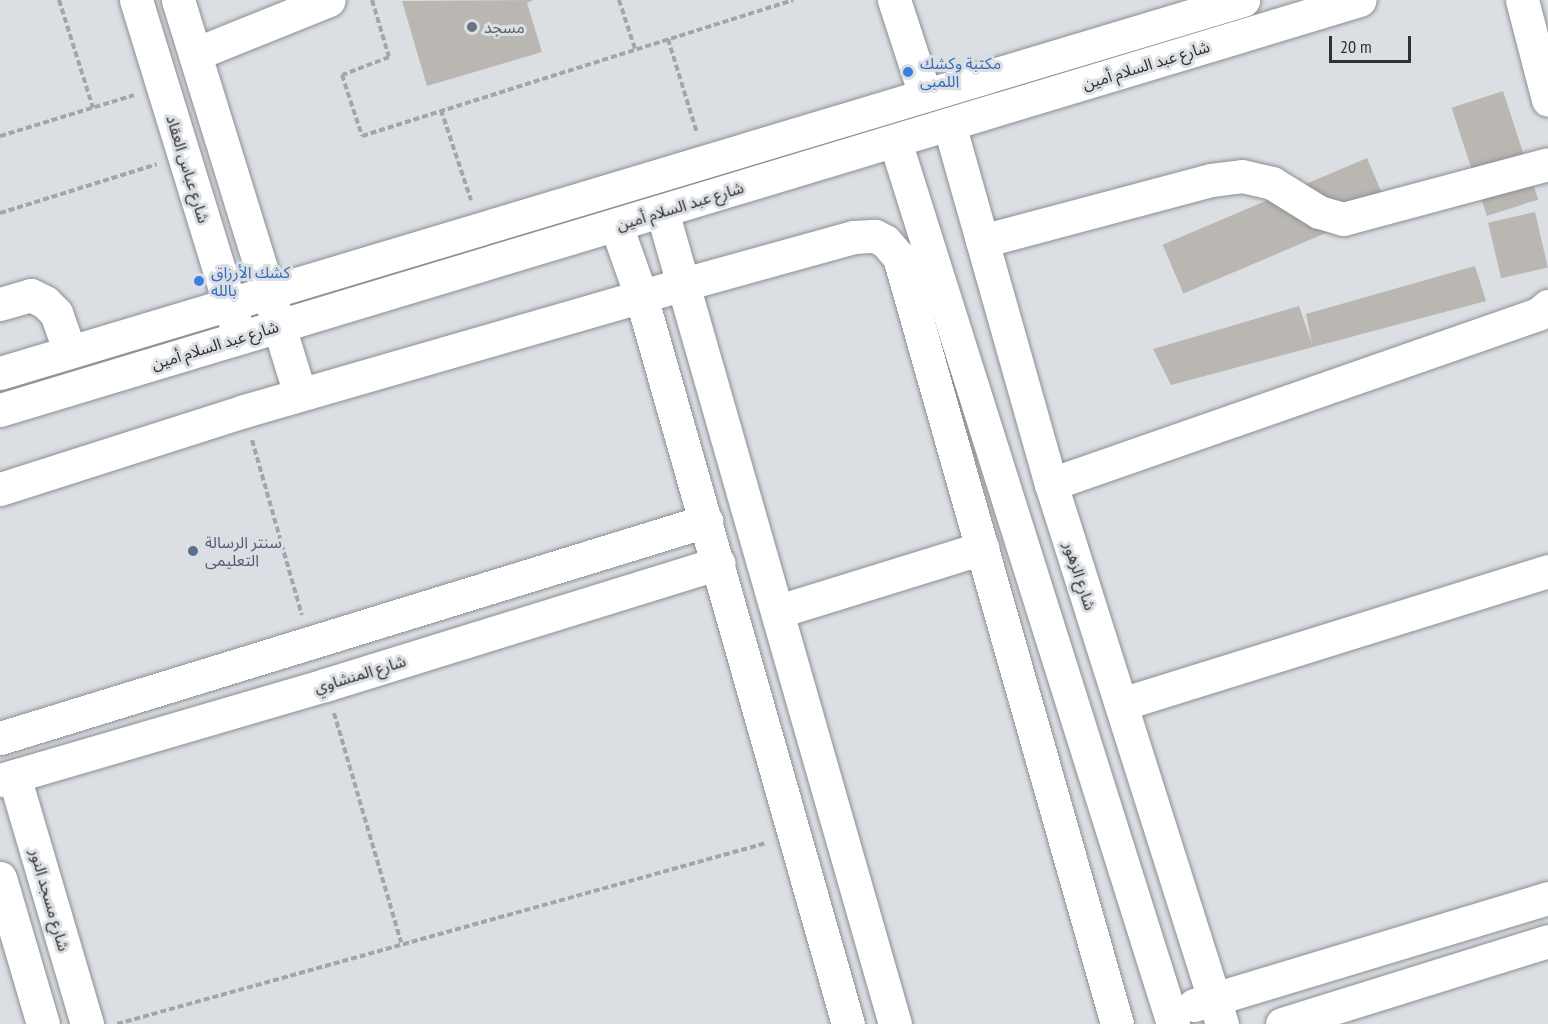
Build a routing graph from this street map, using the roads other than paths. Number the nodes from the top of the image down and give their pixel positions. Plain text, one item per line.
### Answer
1 (136, 0) edge
2 (178, 0) edge
3 (329, 0) edge
4 (894, 0) edge
5 (1243, 0) edge
6 (1360, 0) edge
7 (1522, 0) edge
8 (195, 54) junction
9 (925, 95) junction
10 (1548, 100) edge
11 (949, 124) junction
12 (895, 141) junction
13 (1548, 164) edge
14 (662, 212) junction
15 (616, 225) junction
16 (982, 241) junction
17 (684, 284) junction
18 (268, 292) junction
19 (641, 296) junction
20 (0, 304) edge
21 (230, 304) junction
22 (1548, 306) edge
23 (279, 326) junction
24 (240, 338) junction
25 (70, 352) junction
26 (0, 373) edge
27 (300, 394) junction
28 (0, 410) edge
29 (1051, 484) junction
30 (0, 489) edge
31 (706, 521) junction
32 (982, 548) junction
33 (718, 562) junction
34 (557, 567) junction
35 (1548, 571) edge
36 (570, 609) junction
37 (778, 611) junction
38 (1121, 704) junction
39 (105, 706) junction
40 (808, 713) junction
41 (765, 727) junction
42 (0, 738) edge
43 (115, 747) junction
44 (7, 778) edge
45 (0, 878) edge
46 (1548, 898) edge
47 (1548, 941) edge
48 (876, 954) junction
49 (834, 970) junction
50 (1218, 1011) edge
51 (1172, 1018) edge
52 (43, 1024) edge
53 (87, 1024) edge
54 (848, 1024) edge
55 (896, 1024) edge
56 (1117, 1024) edge
57 (1282, 1024) edge

1 - 21 street, شارع عباس العقاد
2 - 8 street
3 - 8 street
4 - 9 street
5 - 9 street
6 - 11 street, شارع عبد السلام أمين
7 - 10 street
8 - 18 street
9 - 18 street
11 - 12 street, شارع عبد السلام أمين
11 - 16 street, شارع الزهور
12 - 14 street, شارع عبد السلام أمين
12 - 51 street
13 - 16 street
14 - 15 street, شارع عبد السلام أمين
14 - 17 street
15 - 19 street
15 - 23 street, شارع عبد السلام أمين
16 - 29 street, شارع الزهور
17 - 19 street
17 - 32 street
17 - 37 street
18 - 21 street
18 - 23 street
19 - 27 street
19 - 31 street
20 - 25 street
21 - 24 street, شارع عباس العقاد
21 - 25 street
22 - 29 street
23 - 24 street, شارع عبد السلام أمين
23 - 27 street
24 - 28 street, شارع عبد السلام أمين
25 - 26 street
27 - 30 street
29 - 38 street, شارع الزهور
31 - 33 street
31 - 34 street
32 - 37 street
32 - 56 street
33 - 36 street, شارع المنشاوي
33 - 41 street
34 - 36 street
34 - 39 street
35 - 38 street
36 - 43 street, شارع المنشاوي
37 - 40 street
38 - 50 street, شارع الزهور
39 - 42 street
39 - 43 street
40 - 41 street
40 - 48 street
41 - 49 street
43 - 44 street, شارع المنشاوي
44 - 53 street, شارع مسجد النور
45 - 52 street
46 - 50 street
47 - 57 street
48 - 49 street
48 - 55 street
49 - 54 street
50 - 51 street

